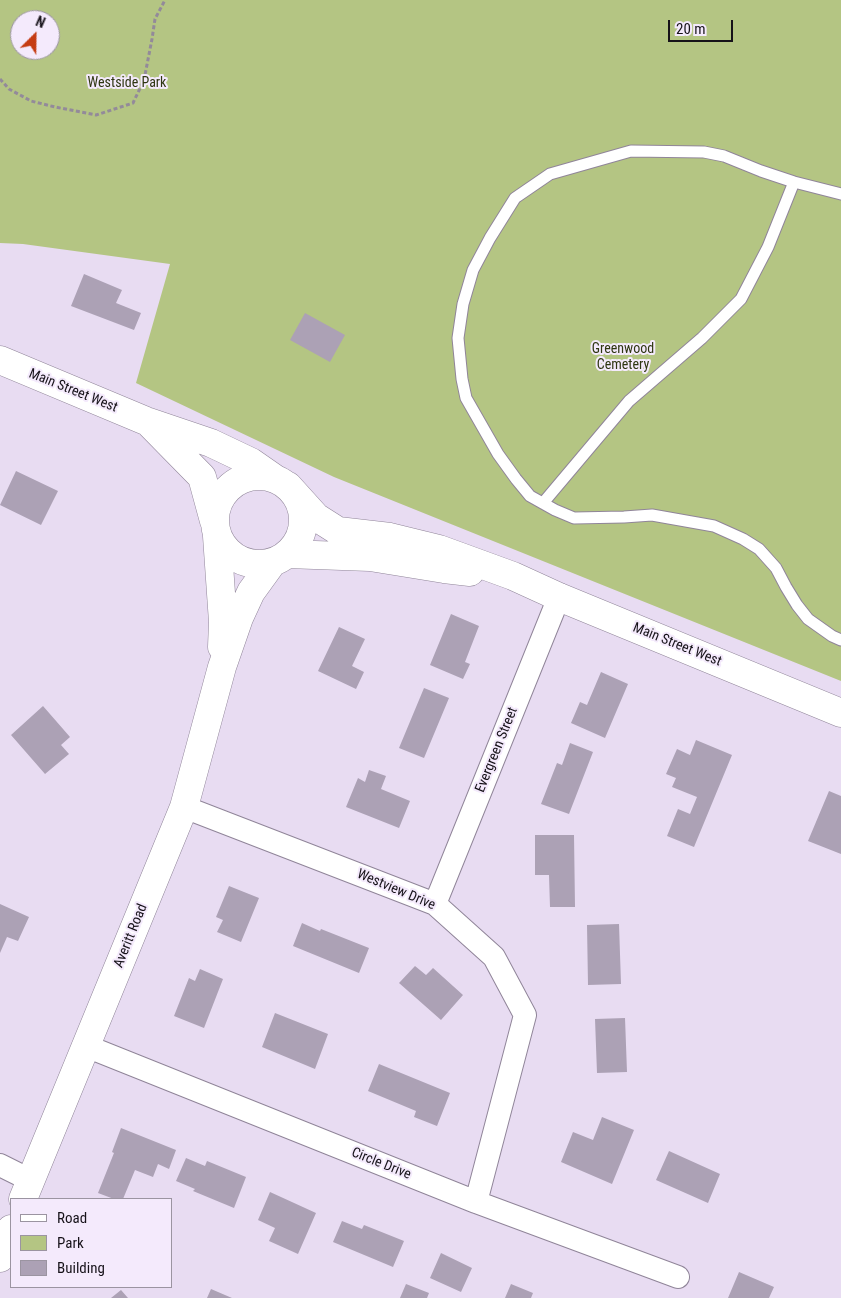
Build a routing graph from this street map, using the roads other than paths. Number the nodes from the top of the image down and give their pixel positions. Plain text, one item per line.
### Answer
1 (794, 182) junction
2 (841, 194) edge
3 (0, 360) edge
4 (146, 421) junction
5 (281, 482) junction
6 (543, 503) junction
7 (216, 528) junction
8 (279, 558) junction
9 (513, 576) junction
10 (559, 597) junction
11 (841, 640) edge
12 (222, 667) junction
13 (841, 713) edge
14 (184, 807) junction
15 (435, 904) junction
16 (86, 1046) junction
17 (0, 1165) edge
18 (27, 1190) edge
19 (476, 1202) junction
20 (10, 1232) edge
21 (0, 1258) edge
22 (678, 1277) dead end

1 - 2 lane
1 - 6 lane
1 - 6 lane
3 - 4 main road, Main Street West
4 - 5 main road, Main Street West
4 - 7 main road, Main Street West
5 - 7 main road
5 - 8 main road, Averitt Road
5 - 9 main road, Main Street West
6 - 11 lane
7 - 8 main road, Main Street West
7 - 12 main road, Averitt Road
8 - 9 main road, Main Street West
8 - 12 main road, Averitt Road
9 - 10 main road, Main Street West
10 - 13 main road, Main Street West
10 - 15 street, Evergreen Street
12 - 14 main road, Averitt Road
14 - 15 street, Westview Drive
14 - 16 main road, Averitt Road
15 - 19 street, Westview Drive
16 - 18 main road, Averitt Road
16 - 19 street, Circle Drive
17 - 18 street
19 - 22 street, Circle Drive
20 - 21 main road

